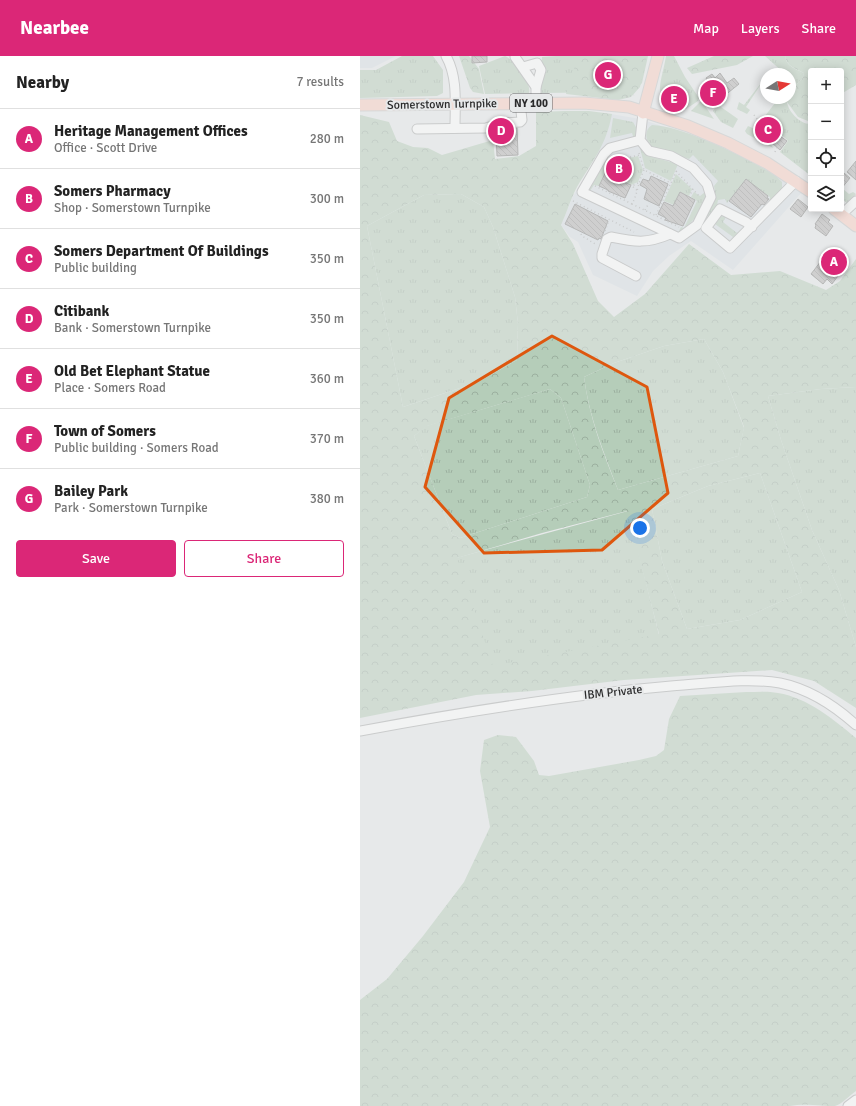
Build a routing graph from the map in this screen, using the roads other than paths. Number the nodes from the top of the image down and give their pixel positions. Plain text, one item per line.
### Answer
1 (446, 56) edge
2 (658, 56) edge
3 (515, 57) edge
4 (523, 67) junction
5 (536, 87) junction
6 (520, 103) junction
7 (536, 103) junction
8 (455, 104) junction
9 (360, 105) edge
10 (643, 113) junction
11 (455, 128) junction
12 (418, 129) dead end
13 (638, 141) junction
14 (796, 181) junction
15 (808, 190) edge
16 (856, 201) edge
17 (844, 208) edge
18 (838, 212) edge
19 (856, 226) edge
20 (752, 227) junction
21 (670, 234) junction
22 (636, 276) dead end
23 (856, 725) edge
24 (360, 731) edge
25 (856, 1100) edge
26 (848, 1106) edge

1 - 8 street
2 - 10 main road
3 - 4 street
4 - 5 street
4 - 5 street
5 - 7 street
6 - 7 main road, Somerstown Turnpike / NY 100
6 - 8 main road, Somerstown Turnpike / NY 100
6 - 11 street
7 - 10 main road, Somerstown Turnpike / NY 100
8 - 9 main road, Somerstown Turnpike / NY 100
8 - 11 street
10 - 13 street
10 - 14 main road, Somerstown Turnpike
11 - 12 street
13 - 21 street
13 - 21 street
14 - 15 main road, Somerstown Turnpike
14 - 20 street
16 - 17 street
18 - 19 main road
20 - 20 street
21 - 22 street
23 - 24 street, IBM Private
25 - 26 street

